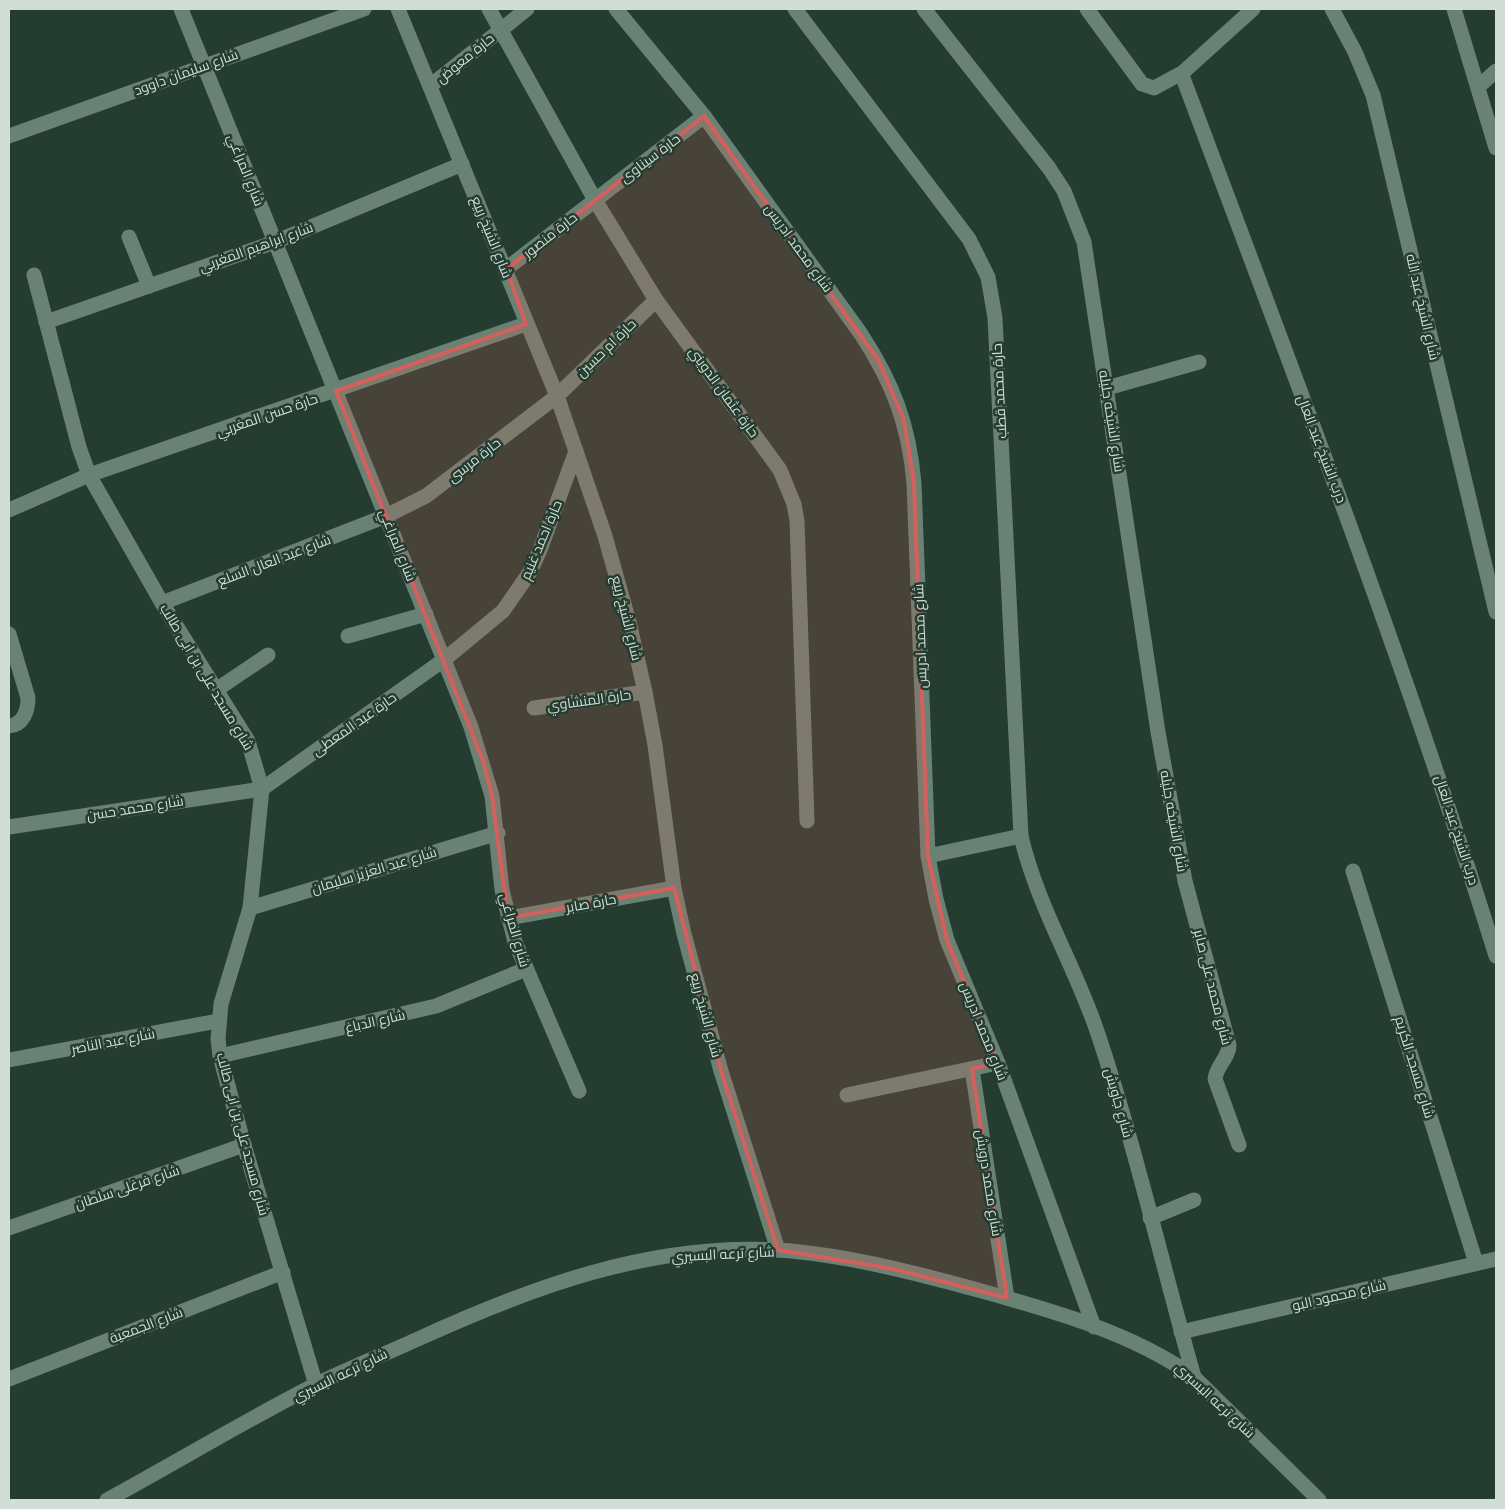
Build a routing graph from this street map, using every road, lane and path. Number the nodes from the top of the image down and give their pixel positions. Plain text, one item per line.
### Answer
1 (181, 9) edge
2 (364, 9) edge
3 (398, 9) edge
4 (489, 9) edge
5 (527, 9) edge
6 (616, 9) edge
7 (795, 9) edge
8 (924, 9) edge
9 (1087, 9) edge
10 (1253, 9) edge
11 (1332, 9) edge
12 (1454, 9) edge
13 (500, 30) junction
14 (204, 66) junction
15 (1496, 71) edge
16 (1180, 74) junction
17 (430, 86) junction
18 (1478, 87) junction
19 (704, 116) junction
20 (9, 136) edge
21 (1496, 148) edge
22 (462, 164) junction
23 (595, 200) junction
24 (129, 237) dead end
25 (275, 242) junction
26 (506, 269) junction
27 (34, 275) dead end
28 (149, 286) junction
29 (656, 300) junction
30 (46, 322) junction
31 (526, 324) junction
32 (1199, 362) dead end
33 (1107, 388) junction
34 (336, 391) junction
35 (557, 396) junction
36 (576, 451) junction
37 (88, 475) junction
38 (9, 510) edge
39 (386, 516) junction
40 (162, 603) junction
41 (1496, 612) edge
42 (426, 614) junction
43 (9, 634) edge
44 (348, 636) dead end
45 (268, 655) dead end
46 (445, 660) junction
47 (216, 690) junction
48 (645, 692) junction
49 (534, 708) dead end
50 (9, 726) edge
51 (262, 789) junction
52 (807, 821) dead end
53 (9, 827) edge
54 (498, 833) junction
55 (1021, 836) junction
56 (928, 856) junction
57 (1353, 871) dead end
58 (1185, 881) joint
59 (674, 888) junction
60 (250, 908) junction
61 (508, 918) junction
62 (1496, 956) edge
63 (526, 970) junction
64 (218, 1021) junction
65 (220, 1056) junction
66 (9, 1060) edge
67 (998, 1063) junction
68 (972, 1068) junction
69 (579, 1091) dead end
70 (847, 1095) dead end
71 (244, 1145) junction
72 (1239, 1145) dead end
73 (1194, 1200) dead end
74 (1150, 1218) junction
75 (9, 1228) edge
76 (778, 1250) junction
77 (1496, 1259) edge
78 (1476, 1263) junction
79 (283, 1272) junction
80 (1007, 1298) junction
81 (1094, 1327) junction
82 (1181, 1332) junction
83 (1194, 1377) junction
84 (9, 1379) edge
85 (316, 1385) junction
86 (107, 1500) edge
87 (1319, 1500) edge

1 - 14 street, شارع المراغي
2 - 14 street, شارع سليمان داوود
3 - 17 street, شارع الشيخ ربيع
4 - 13 street, حارة عثمان الدويني
5 - 13 street, حارة معوض
6 - 19 street, شارع محمد ادريس
7 - 55 street, حارة محمد قطب
8 - 33 street, شارع الشيخه جليله
9 - 16 street
10 - 16 street
11 - 41 street, شارع الشيخ عبد الله
12 - 18 street
13 - 17 street, حارة معوض
13 - 23 street, حارة عثمان الدويني
14 - 20 street, شارع سليمان داوود
14 - 25 street, شارع المراغي
15 - 18 street
16 - 62 street, درب الشيخ عبد العال
17 - 22 street, شارع الشيخ ربيع
18 - 21 street
19 - 23 street, حارة سيناوى
19 - 56 street, شارع محمد ادريس
22 - 25 street, شارع ابراهيم المغربي
22 - 26 street, شارع الشيخ ربيع
23 - 26 street, حارة منصور
23 - 29 street, حارة عثمان الدويني
24 - 28 street
25 - 28 street, شارع ابراهيم المغربي
25 - 34 street, شارع المراغي
26 - 31 street, شارع الشيخ ربيع
27 - 30 street, شارع مسجد على بن ابى طالب
28 - 30 street, شارع ابراهيم المغربي
29 - 35 street, حارة ام حسين
29 - 52 street, حارة عثمان الدويني
30 - 37 street, شارع مسجد على بن ابى طالب
31 - 34 street, حارة حسن المغربي
31 - 35 street, شارع الشيخ ربيع
32 - 33 street
33 - 58 street, شارع الشيخه جليله
34 - 37 street, حارة حسن المغربي
34 - 39 street, شارع المراغي
35 - 36 street, شارع الشيخ ربيع
35 - 39 street, حارة مرسى
36 - 46 street, حارة احمد غنيم
36 - 48 street, شارع الشيخ ربيع
37 - 38 street, حارة حسن المغربي
37 - 40 street, شارع مسجد على بن ابى طالب
39 - 40 street, شارع عبد العال السلع
39 - 42 street, شارع المراغي
40 - 47 street, شارع مسجد على بن ابى طالب
42 - 44 street
42 - 46 street, شارع المراغي
43 - 50 street
45 - 47 street
46 - 51 street, حارة عبد المعطى
46 - 54 street, شارع المراغي
47 - 51 street, شارع مسجد على بن ابى طالب
48 - 49 street, حارة المنشاوي
48 - 59 street, شارع الشيخ ربيع
51 - 53 street, شارع محمد حسن
51 - 60 street, شارع مسجد على بن ابى طالب
54 - 60 street, شارع عبد العزيز سليمان
54 - 61 street, شارع المراغي
55 - 56 street
55 - 74 street, شارع جاويش
56 - 67 street, شارع محمد ادريس
57 - 78 street, شارع مسجد الكريم
58 - 72 street, شارع محمد على صابر
59 - 61 street, حارة صابر
59 - 76 street, شارع الشيخ ربيع
60 - 64 street, شارع مسجد على بن ابى طالب
61 - 63 street, شارع المراغي
63 - 65 street, شارع الدباغ
63 - 69 street, شارع المراغي
64 - 65 street, شارع مسجد على بن ابى طالب
64 - 66 street, شارع عبد الناصر
65 - 71 street, شارع مسجد على بن ابى طالب
67 - 68 street
67 - 81 street, شارع محمد ادريس
68 - 70 street
68 - 80 street, شارع محمد درويش
71 - 75 street, شارع فرغلى سلطان
71 - 79 street, شارع مسجد على بن ابى طالب
73 - 74 street
74 - 82 street, شارع جاويش
76 - 80 street, شارع ترعه البسيري
76 - 85 street, شارع ترعه البسيري
77 - 78 street, شارع محمود البو
78 - 82 street, شارع محمود البو
79 - 84 street, شارع الجمعية
79 - 85 street, شارع مسجد على بن ابى طالب
80 - 81 street, شارع ترعه البسيري
81 - 83 street, شارع ترعه البسيري
82 - 83 street, شارع جاويش
83 - 87 street, شارع ترعه البسيري
85 - 86 street, شارع ترعه البسيري

